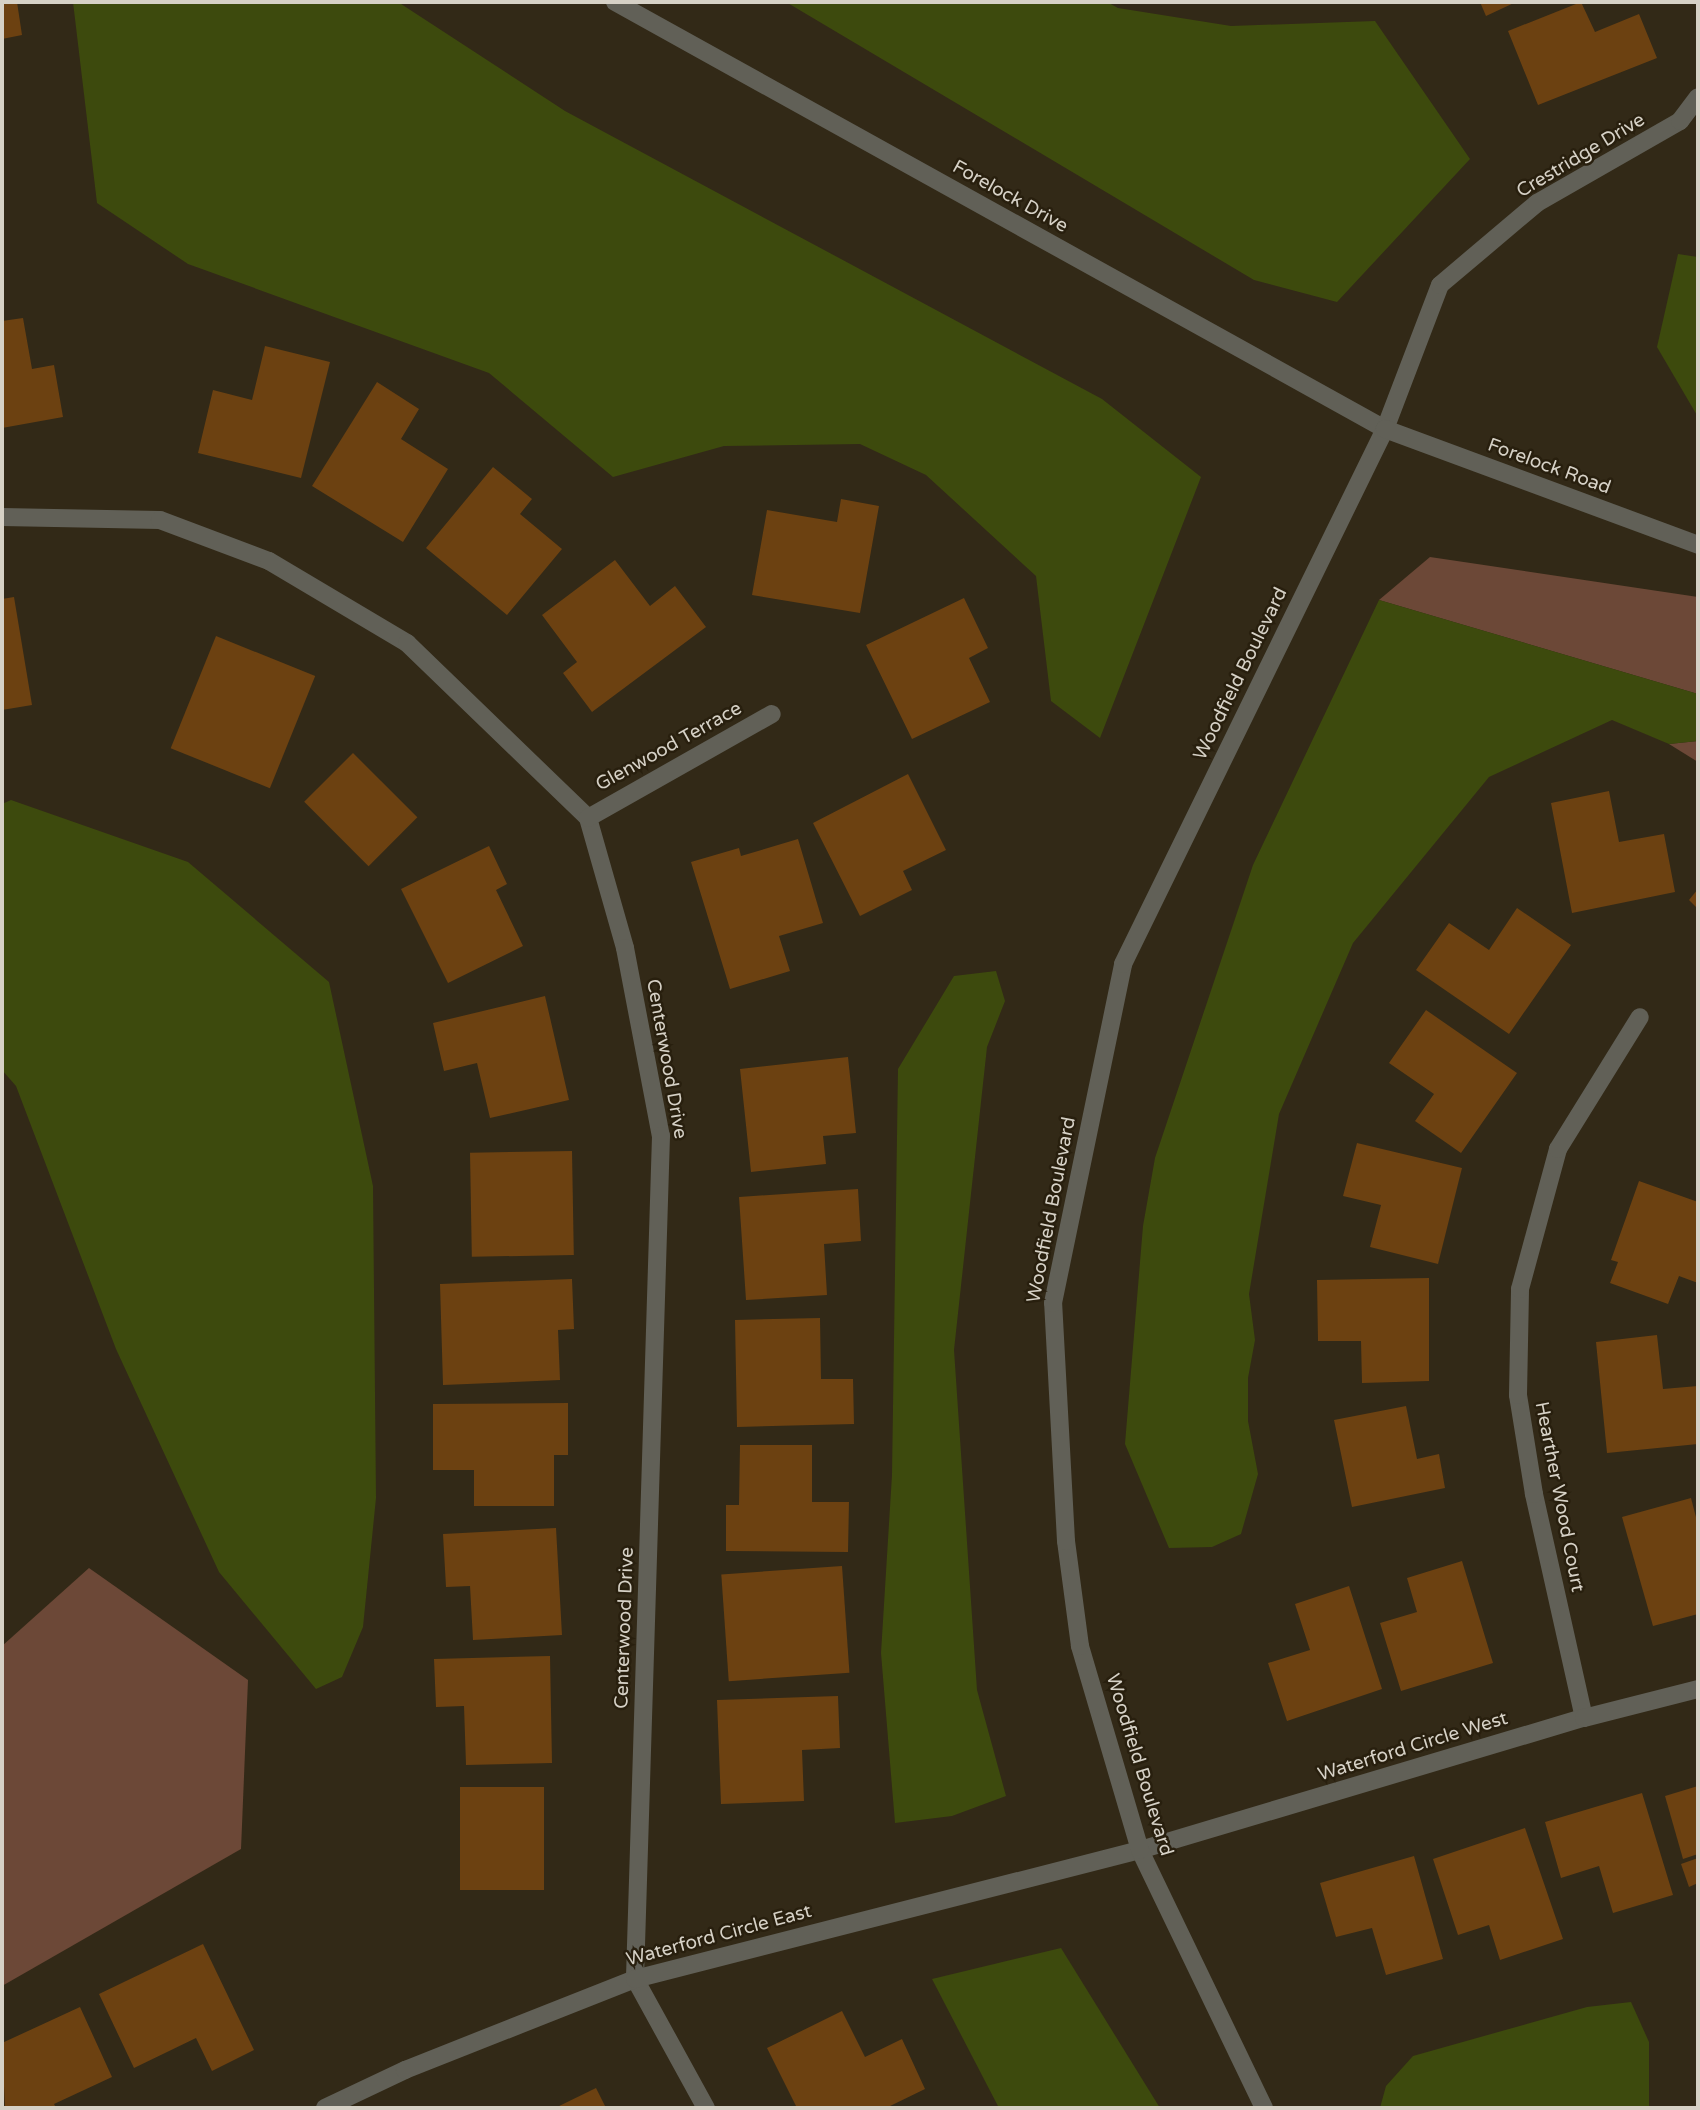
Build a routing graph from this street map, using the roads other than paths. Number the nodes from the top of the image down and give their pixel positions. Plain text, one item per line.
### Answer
1 (615, 2) edge
2 (1698, 97) edge
3 (1385, 429) junction
4 (2, 517) edge
5 (1698, 544) edge
6 (772, 714) dead end
7 (588, 818) junction
8 (1640, 1017) dead end
9 (1698, 1689) edge
10 (1584, 1718) junction
11 (1140, 1850) junction
12 (635, 1979) junction
13 (325, 2108) edge
14 (706, 2108) edge
15 (1264, 2108) edge

1 - 3 street, Forelock Drive
2 - 3 street, Crestridge Drive
3 - 5 street, Forelock Road
3 - 11 street, Woodfield Boulevard
4 - 7 street
6 - 7 street, Glenwood Terrace
7 - 12 street, Centerwood Drive
8 - 10 street, Hearther Wood Court
9 - 10 street, Waterford Circle West
10 - 11 street, Waterford Circle West
11 - 12 street, Waterford Circle East
11 - 15 street, Woodfield Boulevard
12 - 13 street, Waterford Circle East
12 - 14 street

